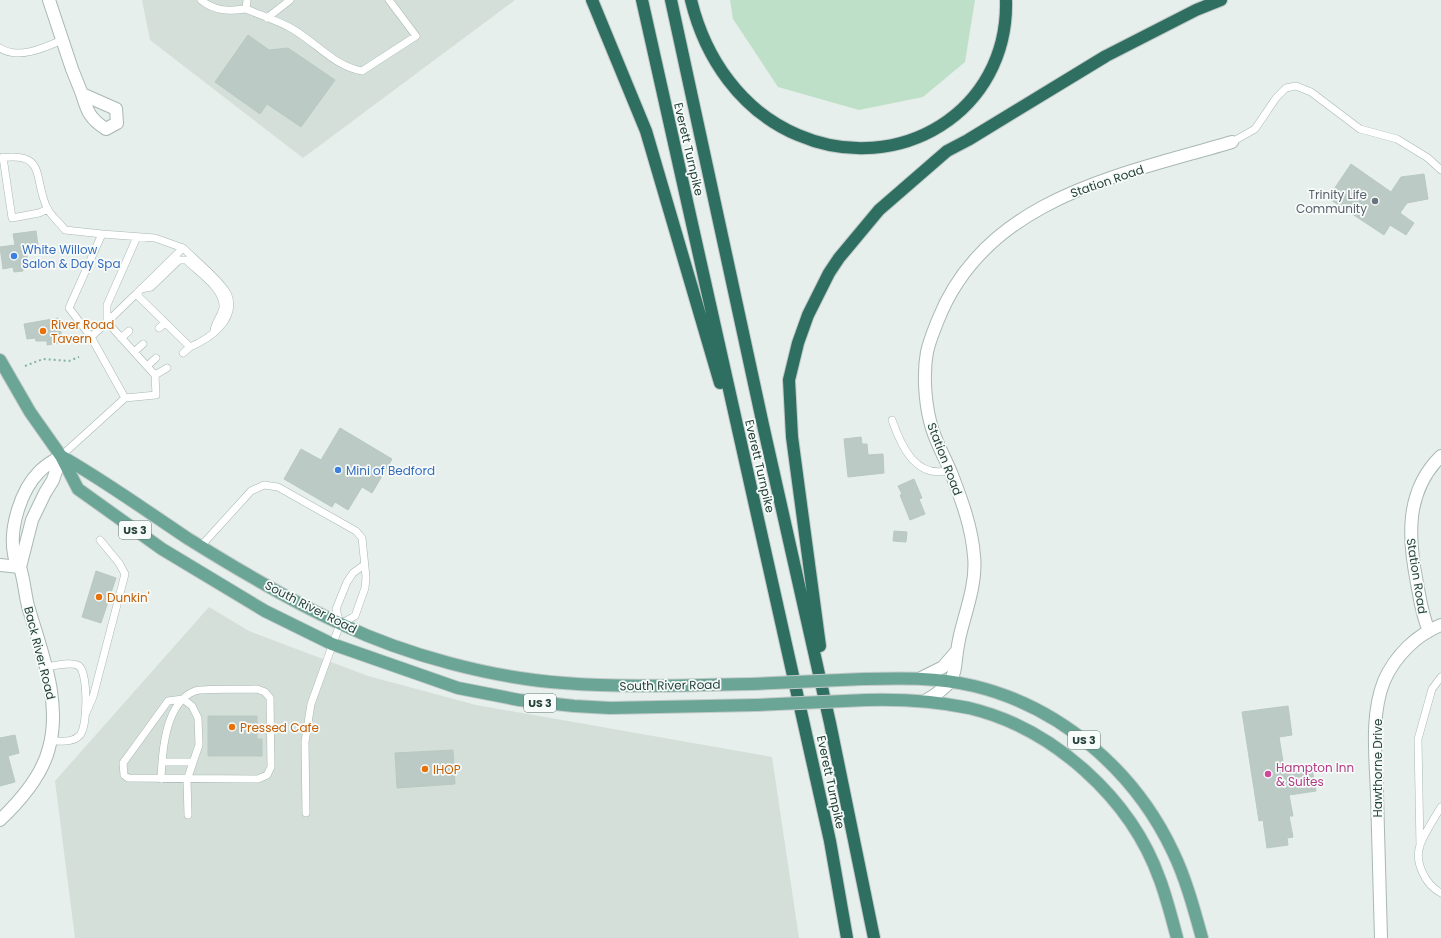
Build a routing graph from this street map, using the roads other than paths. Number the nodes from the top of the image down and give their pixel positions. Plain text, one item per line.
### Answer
1 (48, 0) edge
2 (201, 0) edge
3 (247, 0) edge
4 (290, 0) edge
5 (389, 0) edge
6 (592, 0) edge
7 (642, 0) edge
8 (671, 0) edge
9 (691, 0) edge
10 (1006, 0) edge
11 (1221, 0) edge
12 (246, 9) junction
13 (267, 18) junction
14 (62, 40) junction
15 (0, 48) edge
16 (82, 94) dead end
17 (1232, 142) joint
18 (1, 158) edge
19 (1441, 170) edge
20 (48, 209) junction
21 (102, 234) junction
22 (137, 237) junction
23 (183, 248) junction
24 (139, 291) junction
25 (152, 310) junction
26 (146, 315) dead end
27 (107, 322) junction
28 (165, 323) junction
29 (159, 328) dead end
30 (129, 331) dead end
31 (214, 331) junction
32 (91, 337) junction
33 (179, 337) junction
34 (121, 338) junction
35 (173, 342) dead end
36 (143, 344) dead end
37 (190, 347) junction
38 (134, 352) junction
39 (184, 353) dead end
40 (156, 358) dead end
41 (0, 360) edge
42 (147, 366) junction
43 (167, 368) dead end
44 (155, 375) junction
45 (125, 398) junction
46 (892, 420) dead end
47 (61, 456) junction
48 (1441, 456) edge
49 (950, 470) junction
50 (754, 506) junction
51 (100, 540) dead end
52 (201, 546) junction
53 (0, 565) edge
54 (364, 565) junction
55 (20, 567) junction
56 (340, 624) junction
57 (1441, 625) edge
58 (1429, 631) junction
59 (332, 644) junction
60 (956, 652) junction
61 (46, 667) junction
62 (1441, 676) edge
63 (921, 678) junction
64 (952, 682) junction
65 (183, 699) junction
66 (925, 701) junction
67 (86, 713) junction
68 (830, 723) junction
69 (51, 741) junction
70 (162, 762) junction
71 (193, 762) junction
72 (161, 779) junction
73 (187, 780) junction
74 (1441, 807) edge
75 (306, 813) dead end
76 (188, 814) dead end
77 (0, 820) edge
78 (1420, 847) junction
79 (1441, 893) edge
80 (847, 938) edge
81 (874, 938) edge
82 (1177, 938) edge
83 (1202, 938) edge
84 (1381, 938) edge

1 - 14 street
2 - 12 lane
3 - 12 lane
4 - 13 lane
5 - 13 lane
6 - 50 highway
7 - 50 highway, Everett Turnpike
8 - 68 highway, Everett Turnpike
9 - 10 highway
11 - 68 highway
12 - 13 lane
14 - 15 lane
14 - 16 street
17 - 19 lane
17 - 49 street, Station Road
18 - 20 lane
18 - 20 lane
20 - 21 lane
21 - 22 lane
21 - 32 lane
22 - 23 lane
22 - 27 lane
23 - 24 lane
23 - 31 lane
24 - 25 lane
24 - 27 lane
24 - 31 lane
25 - 26 lane
25 - 28 lane
27 - 32 lane
27 - 34 lane
28 - 29 lane
28 - 33 lane
30 - 34 lane
31 - 37 lane
32 - 45 lane
33 - 35 lane
33 - 37 lane
34 - 38 lane
36 - 38 lane
37 - 39 lane
38 - 42 lane
40 - 42 lane
41 - 47 main road, South River Road / US 3
42 - 44 lane
43 - 44 lane
44 - 45 lane
45 - 47 lane
46 - 49 lane
47 - 52 main road, South River Road / US 3
47 - 55 street, Back River Road
47 - 55 street, Back River Road
47 - 59 main road, South River Road / US 3
48 - 58 street, Station Road
49 - 60 street, Station Road
50 - 80 highway, Everett Turnpike
51 - 67 lane
52 - 54 lane
52 - 56 main road, South River Road / US 3
53 - 55 street
54 - 56 lane
54 - 56 lane
55 - 61 street, Back River Road
56 - 59 lane
56 - 63 main road, South River Road / US 3, bridge
57 - 58 street, Hawthorne Drive
58 - 84 street, Hawthorne Drive
59 - 66 main road, South River Road / US 3, bridge
59 - 75 lane
60 - 63 street
60 - 64 street, Station Road
61 - 67 lane
61 - 69 street, Back River Road
62 - 78 lane
63 - 64 main road, South River Road / US 3
64 - 66 street
64 - 83 main road, South River Road / US 3
65 - 70 lane
65 - 71 lane
65 - 72 lane
65 - 73 lane
66 - 82 main road, US 3
67 - 69 lane
68 - 81 highway, Everett Turnpike
69 - 77 street, Back River Road
70 - 71 lane
70 - 72 lane
71 - 73 lane
72 - 73 lane
73 - 76 lane
74 - 78 lane
78 - 79 lane

